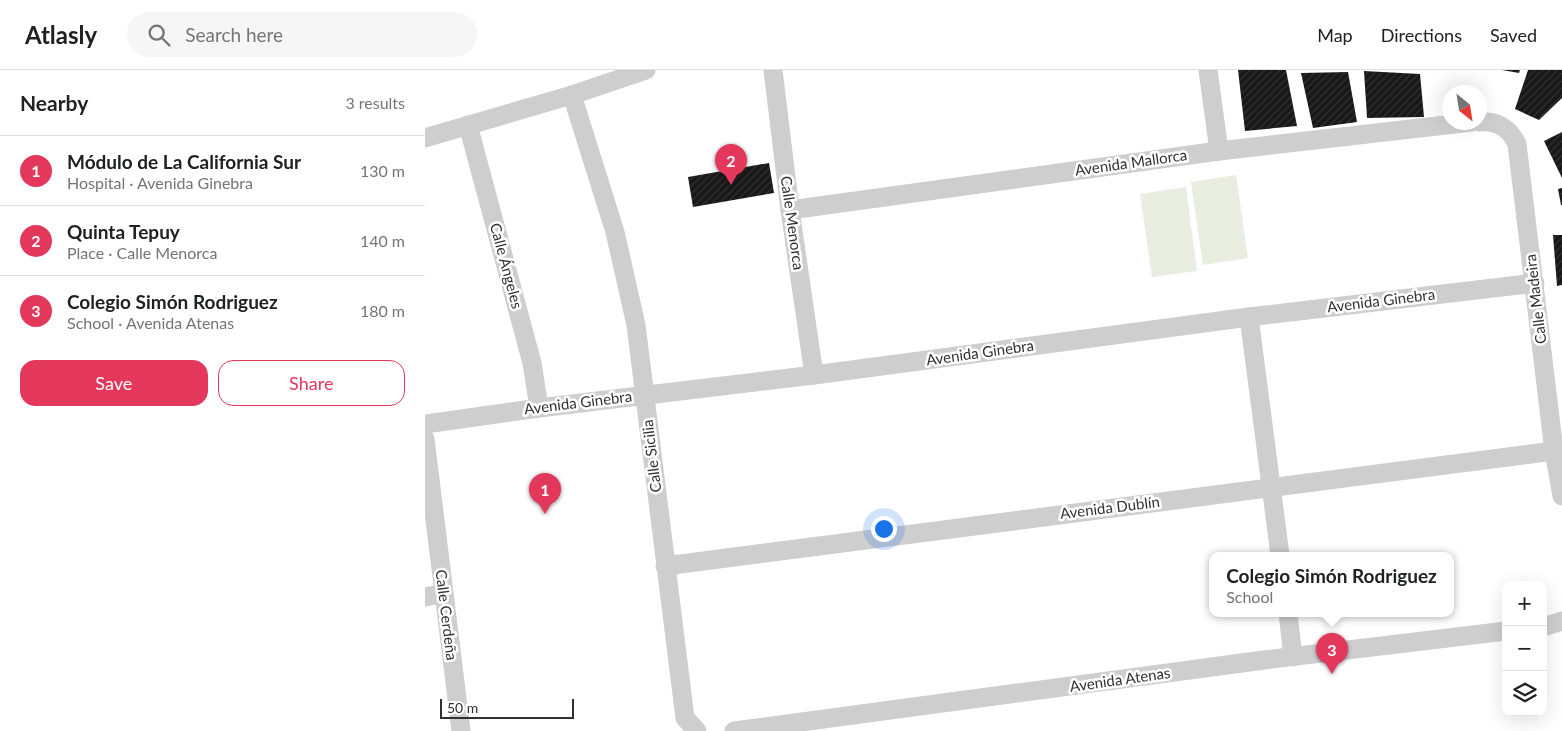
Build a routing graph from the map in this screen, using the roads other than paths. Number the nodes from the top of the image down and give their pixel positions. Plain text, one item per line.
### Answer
1 (646, 70) edge
2 (773, 70) edge
3 (1208, 70) edge
4 (572, 95) junction
5 (1487, 123) edge
6 (468, 126) junction
7 (1442, 126) edge
8 (425, 138) edge
9 (1219, 152) junction
10 (790, 210) junction
11 (1535, 283) junction
12 (1249, 317) junction
13 (814, 375) junction
14 (645, 396) junction
15 (539, 408) junction
16 (425, 424) edge
17 (425, 439) edge
18 (1554, 451) junction
19 (1272, 487) junction
20 (1562, 496) edge
21 (1281, 552) edge
22 (665, 566) junction
23 (434, 595) edge
24 (1288, 617) edge
25 (1502, 631) edge
26 (1293, 657) junction
27 (461, 731) edge
28 (697, 731) edge
29 (734, 731) edge

1 - 4 street
2 - 10 street, Calle Menorca
3 - 9 street
4 - 6 street
4 - 14 street, Calle Sicilia
5 - 11 street, Calle Madeira
6 - 8 street
6 - 15 street, Calle Ángeles
7 - 9 street, Avenida Mallorca
9 - 10 street, Avenida Mallorca
10 - 13 street, Calle Menorca
11 - 12 street, Avenida Ginebra
11 - 18 street, Calle Madeira
12 - 13 street, Avenida Ginebra
12 - 19 street
13 - 14 street, Avenida Ginebra
14 - 15 street, Avenida Ginebra
14 - 22 street, Calle Sicilia
15 - 16 street, Avenida Ginebra
17 - 23 street, Calle Cerdeña
18 - 19 street, Avenida Dublín
18 - 20 street, Calle Madeira
19 - 21 street
19 - 22 street, Avenida Dublín
22 - 28 street, Calle Sicilia
23 - 27 street, Calle Cerdeña
24 - 26 street
25 - 26 street, Avenida Atenas
26 - 29 street, Avenida Atenas

